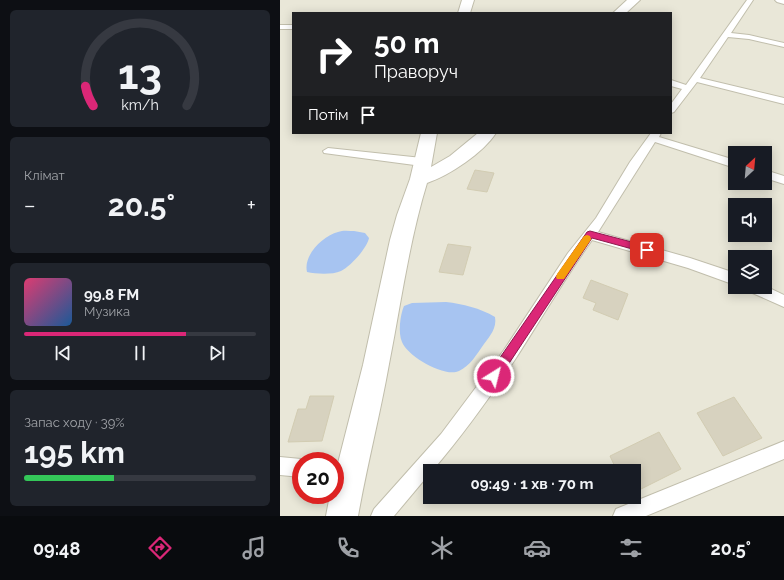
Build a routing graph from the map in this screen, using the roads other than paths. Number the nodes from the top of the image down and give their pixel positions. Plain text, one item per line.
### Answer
1 (468, 0) edge
2 (634, 0) edge
3 (750, 0) edge
4 (464, 12) edge
5 (620, 12) edge
6 (280, 27) edge
7 (292, 27) edge
8 (726, 35) junction
9 (784, 45) edge
10 (695, 79) junction
11 (672, 83) edge
12 (688, 88) junction
13 (784, 101) edge
14 (672, 109) edge
15 (429, 134) edge
16 (487, 134) edge
17 (654, 135) edge
18 (328, 151) dead end
19 (728, 161) edge
20 (421, 170) junction
21 (772, 176) edge
22 (784, 180) edge
23 (590, 234) junction
24 (728, 277) edge
25 (768, 294) edge
26 (784, 301) edge
27 (784, 450) edge
28 (280, 466) edge
29 (292, 467) edge
30 (344, 468) edge
31 (342, 504) edge
32 (342, 516) edge
33 (381, 516) edge
34 (623, 516) edge

1 - 4 street
2 - 5 street
3 - 8 lane
6 - 7 lane
8 - 9 lane
8 - 10 lane
10 - 12 lane
10 - 13 lane
11 - 12 lane
12 - 14 lane
15 - 20 street
16 - 20 street
17 - 19 lane
17 - 23 lane
18 - 20 lane
20 - 30 street
21 - 22 lane
23 - 24 lane
23 - 33 lane
25 - 26 lane
27 - 34 lane
28 - 29 lane
31 - 32 street

